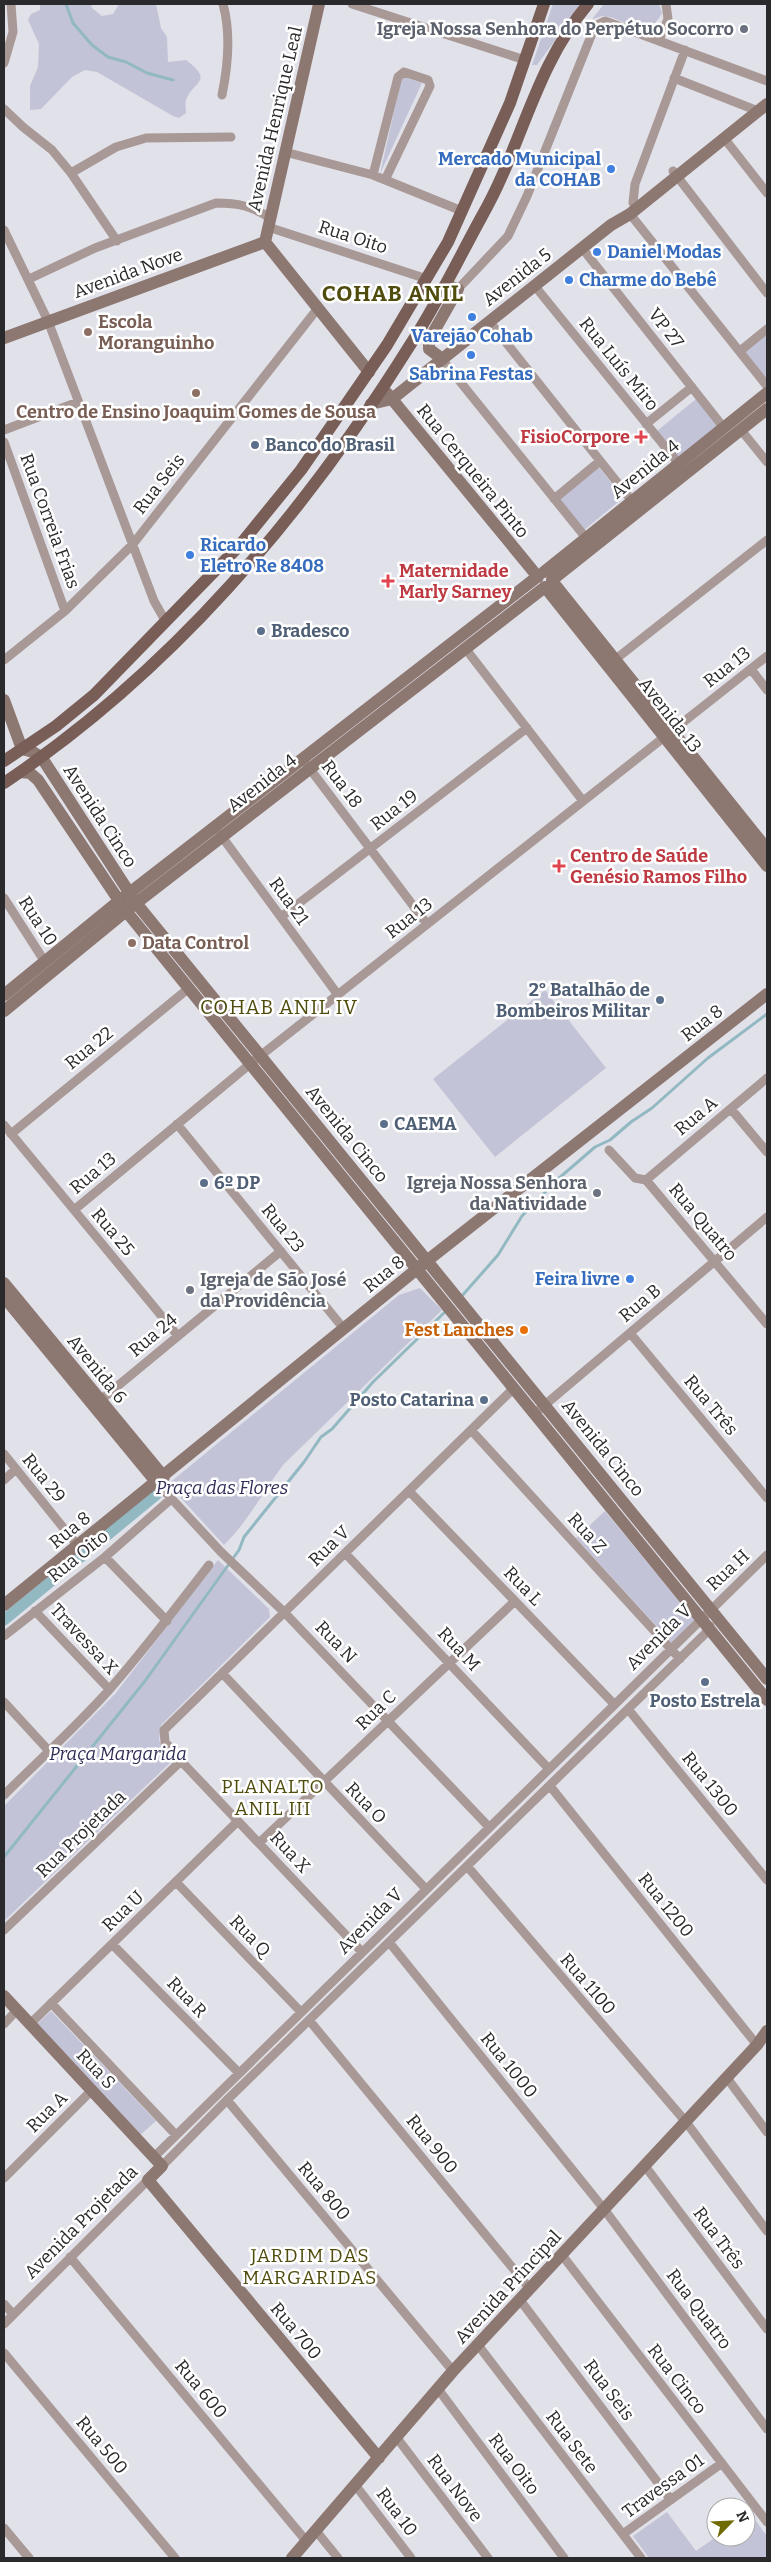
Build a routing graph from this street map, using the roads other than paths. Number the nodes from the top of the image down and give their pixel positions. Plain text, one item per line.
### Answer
1 (11, 4) edge
2 (223, 4) edge
3 (319, 4) edge
4 (352, 4) edge
5 (544, 4) edge
6 (588, 4) edge
7 (666, 4) edge
8 (659, 40) junction
9 (685, 50) junction
10 (525, 60) junction
11 (4, 63) edge
12 (674, 78) junction
13 (767, 81) edge
14 (222, 95) dead end
15 (762, 103) edge
16 (4, 109) edge
17 (231, 137) dead end
18 (724, 138) junction
19 (285, 152) junction
20 (71, 173) junction
21 (675, 174) junction
22 (373, 175) junction
23 (385, 180) junction
24 (767, 193) edge
25 (632, 209) junction
26 (462, 211) junction
27 (269, 222) junction
28 (4, 230) edge
29 (7, 240) edge
30 (117, 241) junction
31 (264, 242) junction
32 (582, 248) junction
33 (29, 279) junction
34 (427, 279) junction
35 (446, 282) junction
36 (534, 285) junction
37 (458, 289) junction
38 (767, 293) edge
39 (318, 308) junction
40 (48, 321) junction
41 (489, 321) junction
42 (767, 328) edge
43 (4, 338) edge
44 (740, 351) junction
45 (441, 358) junction
46 (369, 372) junction
47 (767, 386) edge
48 (692, 387) junction
49 (382, 388) junction
50 (767, 393) edge
51 (392, 399) junction
52 (78, 402) junction
53 (371, 404) junction
54 (759, 410) edge
55 (646, 424) junction
56 (724, 428) junction
57 (4, 430) edge
58 (742, 430) junction
59 (4, 442) edge
60 (600, 461) junction
61 (767, 462) edge
62 (679, 464) junction
63 (659, 488) junction
64 (554, 499) junction
65 (632, 501) junction
66 (586, 538) junction
67 (767, 540) edge
68 (133, 544) junction
69 (545, 580) junction
70 (65, 611) junction
71 (166, 622) junction
72 (465, 648) junction
73 (767, 656) edge
74 (4, 660) edge
75 (612, 662) junction
76 (750, 669) junction
77 (767, 690) edge
78 (4, 700) edge
79 (527, 728) junction
80 (669, 734) junction
81 (335, 742) junction
82 (22, 749) junction
83 (42, 758) junction
84 (4, 761) edge
85 (306, 764) junction
86 (21, 772) junction
87 (4, 783) edge
88 (584, 801) junction
89 (218, 832) junction
90 (370, 848) junction
91 (767, 849) edge
92 (767, 866) edge
93 (4, 898) edge
94 (128, 902) junction
95 (281, 917) junction
96 (427, 924) junction
97 (45, 962) junction
98 (189, 988) junction
99 (767, 994) edge
100 (4, 995) edge
101 (338, 995) junction
102 (4, 1011) edge
103 (261, 1056) junction
104 (250, 1064) junction
105 (767, 1078) edge
106 (731, 1108) junction
107 (177, 1124) junction
108 (4, 1125) edge
109 (10, 1134) junction
110 (609, 1150) dead end
111 (767, 1152) edge
112 (343, 1156) junction
113 (333, 1166) junction
114 (646, 1180) junction
115 (74, 1210) junction
116 (767, 1217) edge
117 (280, 1251) junction
118 (428, 1260) junction
119 (715, 1262) junction
120 (417, 1269) junction
121 (4, 1283) edge
122 (4, 1297) edge
123 (767, 1324) edge
124 (344, 1329) junction
125 (630, 1333) junction
126 (178, 1336) junction
127 (514, 1388) junction
128 (97, 1404) junction
129 (545, 1404) junction
130 (534, 1413) junction
131 (471, 1430) junction
132 (4, 1454) edge
133 (16, 1469) junction
134 (4, 1480) edge
135 (160, 1480) junction
136 (409, 1491) junction
137 (767, 1498) edge
138 (171, 1499) junction
139 (78, 1546) junction
140 (345, 1553) junction
141 (767, 1555) edge
142 (105, 1557) junction
143 (209, 1565) dead end
144 (515, 1601) junction
145 (4, 1605) edge
146 (710, 1608) junction
147 (35, 1611) junction
148 (284, 1612) junction
149 (701, 1619) junction
150 (166, 1621) junction
151 (710, 1629) junction
152 (4, 1636) edge
153 (671, 1649) junction
154 (680, 1658) junction
155 (450, 1663) junction
156 (222, 1672) junction
157 (767, 1679) edge
158 (109, 1689) junction
159 (767, 1700) edge
160 (4, 1702) edge
161 (614, 1704) junction
162 (628, 1709) junction
163 (389, 1721) junction
164 (166, 1727) joint
165 (49, 1751) junction
166 (181, 1761) junction
167 (549, 1769) junction
168 (324, 1782) junction
169 (550, 1786) junction
170 (4, 1794) edge
171 (238, 1822) junction
172 (489, 1827) junction
173 (259, 1843) junction
174 (467, 1866) junction
175 (767, 1880) edge
176 (176, 1882) junction
177 (426, 1889) junction
178 (4, 1930) edge
179 (389, 1942) junction
180 (112, 1944) junction
181 (362, 1952) junction
182 (4, 1996) edge
183 (51, 2003) junction
184 (17, 2010) junction
185 (301, 2012) junction
186 (309, 2020) junction
187 (4, 2024) edge
188 (30, 2024) junction
189 (765, 2036) edge
190 (239, 2073) junction
191 (727, 2078) junction
192 (92, 2090) junction
193 (227, 2100) junction
194 (686, 2122) junction
195 (767, 2132) edge
196 (176, 2135) junction
197 (158, 2161) junction
198 (645, 2166) junction
199 (4, 2178) edge
200 (148, 2180) junction
201 (604, 2209) junction
202 (767, 2231) edge
203 (562, 2255) junction
204 (70, 2257) junction
205 (530, 2289) junction
206 (520, 2300) junction
207 (4, 2304) edge
208 (13, 2314) junction
209 (4, 2324) edge
210 (767, 2329) edge
211 (478, 2345) junction
212 (4, 2353) edge
213 (454, 2371) junction
214 (438, 2389) junction
215 (767, 2428) edge
216 (397, 2438) junction
217 (380, 2458) junction
218 (722, 2463) junction
219 (356, 2486) junction
220 (671, 2500) junction
221 (767, 2522) edge
222 (4, 2528) edge
223 (317, 2532) junction
224 (623, 2534) junction
225 (307, 2542) junction
226 (29, 2558) edge
227 (175, 2558) edge
228 (292, 2558) edge
229 (338, 2558) edge
230 (411, 2558) edge
231 (488, 2558) edge
232 (564, 2558) edge
233 (641, 2558) edge

1 - 11 street
2 - 14 street
3 - 19 main road, Avenida Henrique Leal
4 - 10 street
5 - 10 main road
6 - 35 main road
7 - 8 street
8 - 9 street
8 - 37 street
9 - 12 street
9 - 13 street
10 - 26 main road
12 - 15 street
12 - 25 street
15 - 18 main road, Avenida 5
15 - 21 main road, Avenida 5
16 - 20 street
17 - 20 street
18 - 21 main road, Avenida 5
18 - 24 street
19 - 22 street
19 - 27 main road, Avenida Henrique Leal
20 - 30 street
21 - 25 main road, Avenida 5
21 - 38 street
22 - 23 street
22 - 23 street
23 - 26 street
25 - 32 main road, Avenida 5
25 - 44 street
26 - 34 main road
27 - 30 street, Rua Oito
27 - 31 main road, Avenida Henrique Leal
27 - 34 street, Rua Oito
28 - 29 street
29 - 33 street
30 - 33 street, Rua Oito
31 - 39 main road
31 - 40 main road, Avenida Nove
32 - 36 main road, Avenida 5
32 - 48 street, VP 27
33 - 40 street
34 - 46 main road
35 - 37 street
35 - 49 main road
36 - 41 main road, Avenida 5
36 - 55 street, Rua Luís Miro
37 - 45 main road
39 - 46 main road
39 - 68 street, Rua Seis
40 - 43 main road, Avenida Nove
40 - 52 street
41 - 45 main road, Avenida 5
41 - 60 street
42 - 44 street
44 - 47 street
45 - 51 main road, Avenida 5
45 - 64 street
46 - 71 main road
48 - 55 street
48 - 56 street, VP 27
49 - 51 main road, Rua Cerqueira Pinto
49 - 53 main road
50 - 54 main road, Avenida 4
51 - 53 main road, Avenida 5
51 - 69 main road, Rua Cerqueira Pinto
52 - 57 street
52 - 68 street
53 - 83 main road
54 - 56 main road, Avenida 4
54 - 58 main road, Avenida 4
55 - 62 street, Rua Luís Miro
56 - 62 main road, Avenida 4
58 - 61 street
58 - 63 main road, Avenida 4
59 - 70 street, Rua Correia Frias
60 - 64 street
60 - 65 street
62 - 63 main road, Avenida 4
63 - 65 main road, Avenida 4
63 - 69 main road, Avenida 4
64 - 66 street
65 - 66 main road, Avenida 4
66 - 69 main road, Avenida 4
67 - 75 street
68 - 70 street, Rua Seis
68 - 71 street
69 - 72 main road, Avenida 4
69 - 75 main road, Avenida 13
69 - 81 main road, Avenida 4
70 - 74 street, Rua Seis
71 - 82 main road
72 - 79 street
72 - 81 main road, Avenida 4
73 - 76 street, Rua 13
75 - 80 main road, Avenida 13
76 - 77 street
76 - 80 street, Rua 13
78 - 82 main road
79 - 88 street
79 - 90 street, Rua 19
80 - 88 street, Rua 13
80 - 91 main road, Avenida 13
80 - 92 main road, Avenida 13
81 - 85 main road, Avenida 4
82 - 83 main road, Avenida Cinco
82 - 84 main road
83 - 86 main road
83 - 94 main road, Avenida Cinco
85 - 89 main road, Avenida 4
85 - 90 street, Rua 18
86 - 87 main road
86 - 94 main road, Avenida Cinco
88 - 96 street, Rua 13
89 - 94 main road, Avenida 4
89 - 95 street, Rua 21
90 - 95 street, Rua 19
90 - 96 street, Rua 18
93 - 97 street, Rua 10
94 - 97 main road, Avenida 4
94 - 98 main road, Avenida Cinco
94 - 102 main road, Avenida 4
94 - 103 main road, Avenida Cinco
95 - 101 street, Rua 21
96 - 101 street, Rua 13
97 - 100 main road, Avenida 4
98 - 104 main road, Avenida Cinco
98 - 109 street, Rua 22
99 - 118 main road, Rua 8
101 - 103 street, Rua 13
103 - 104 street, Rua 13
103 - 112 main road, Avenida Cinco
104 - 107 street, Rua 13
104 - 113 main road, Avenida Cinco
105 - 106 street, Rua A
106 - 111 street
106 - 114 street, Rua A
107 - 115 street, Rua 13
107 - 117 street, Rua 23
108 - 109 street, Rua 25
109 - 115 street, Rua 25
110 - 114 street, Rua Quatro
112 - 113 main road
112 - 118 main road, Avenida Cinco
113 - 120 main road, Avenida Cinco
114 - 119 street, Rua Quatro
115 - 126 street, Rua 25
116 - 119 street, Rua B
117 - 124 street, Rua 23
117 - 126 street, Rua 24
118 - 120 main road, Rua 8
118 - 129 main road, Avenida Cinco
119 - 123 street, Rua Quatro
119 - 125 street, Rua B
120 - 124 main road, Rua 8
120 - 127 main road, Avenida Cinco
121 - 128 main road, Avenida 6
122 - 128 main road, Avenida 6
124 - 135 main road, Rua 8
125 - 129 street, Rua B
125 - 137 street, Rua Três
126 - 128 street, Rua 24
127 - 130 main road, Avenida Cinco
127 - 131 street, Rua V
128 - 135 main road, Avenida 6
129 - 130 street, Rua B
129 - 146 main road, Avenida Cinco
130 - 149 main road, Avenida Cinco
131 - 136 street, Rua V
131 - 153 street, Rua Z
132 - 133 street, Rua 29
133 - 134 street
133 - 139 street, Rua 29
135 - 138 street, Rua N
135 - 139 main road, Rua 8
136 - 140 street, Rua V
136 - 144 street, Rua L
138 - 142 street, Rua Oito
138 - 148 street, Rua N
139 - 145 main road, Rua 8
140 - 148 street, Rua V
140 - 155 street, Rua M
141 - 146 street, Rua H
142 - 147 street, Rua Oito
142 - 150 street
143 - 150 street
144 - 155 street, Rua C
144 - 161 street, Rua L
146 - 149 street, Avenida V
146 - 151 street, Avenida V
146 - 157 main road, Avenida Cinco
147 - 152 street, Rua Oito
147 - 158 street, Travessa X
148 - 156 street, Rua V
148 - 163 street, Rua N
149 - 151 main road, Avenida Cinco
149 - 153 street, Avenida V
150 - 158 street
151 - 154 street, Avenida V
151 - 159 main road, Avenida Cinco
153 - 154 street, Rua Z
153 - 161 street, Avenida V
154 - 162 street, Avenida V
155 - 163 street, Rua C
155 - 167 street, Rua M
156 - 164 street, Rua V
156 - 168 street, Rua O
158 - 165 street
160 - 165 street
161 - 167 street, Avenida V
162 - 169 street, Avenida V
162 - 175 street, Rua 1300
163 - 168 street, Rua C
163 - 172 street, Rua N
164 - 166 street, Rua X
165 - 170 street
166 - 171 street, Rua X
166 - 178 street, Rua Projetada
167 - 172 street, Avenida V
168 - 173 street, Rua C
168 - 177 street, Rua O
169 - 174 street, Avenida V
169 - 189 street, Rua 1200
171 - 173 street, Rua X
171 - 176 street, Rua U
172 - 177 street, Avenida V
173 - 181 street, Rua X
174 - 179 street, Avenida V
174 - 194 street, Rua 1100
176 - 180 street, Rua U
176 - 185 street, Rua Q
177 - 181 street, Avenida V
179 - 186 street, Avenida V
179 - 201 street, Rua 1000
180 - 183 street, Rua U
180 - 190 street, Rua R
181 - 185 street, Avenida V
182 - 184 main road, Rua S
183 - 188 street, Rua U
183 - 196 street, Rua S
184 - 187 street
184 - 188 main road, Rua S
185 - 190 street, Avenida V
186 - 193 street, Avenida V
186 - 205 street, Rua 900
188 - 192 main road, Rua S
189 - 191 main road, Avenida Principal
190 - 196 street, Avenida V
191 - 194 main road, Avenida Principal
191 - 195 street
192 - 197 main road, Rua S
192 - 199 street, Rua A
193 - 197 street, Avenida V
193 - 213 street, Rua 800
194 - 198 main road, Avenida Principal
194 - 202 street, Rua 1100
196 - 197 street, Avenida V
197 - 200 main road, Avenida Projetada
198 - 201 main road, Avenida Principal
198 - 210 street, Rua Três
200 - 204 street, Avenida Projetada
200 - 217 main road, Rua 700
201 - 203 main road, Avenida Principal
201 - 215 street, Rua Quatro
203 - 205 main road, Avenida Principal
203 - 218 street, Rua Cinco
204 - 208 street, Avenida Projetada
204 - 225 street, Rua 600
205 - 206 main road, Avenida Principal
206 - 211 main road, Avenida Principal
206 - 220 street, Rua Seis
207 - 208 street
208 - 209 street, Avenida Projetada
211 - 213 main road, Avenida Principal
211 - 224 street, Rua Sete
212 - 227 street, Rua 500
213 - 214 main road, Avenida Principal
214 - 216 main road, Avenida Principal
214 - 232 street, Rua Oito
216 - 217 main road, Avenida Principal
216 - 231 street, Rua Nove
217 - 219 main road, Avenida Principal
218 - 220 street, Travessa 01
218 - 221 street, Rua Cinco
219 - 223 main road, Avenida Principal
219 - 230 street, Rua 10
220 - 224 street, Travessa 01
222 - 226 street
223 - 225 main road, Avenida Principal
223 - 229 street
224 - 233 street, Rua Sete
225 - 228 main road, Avenida Principal

